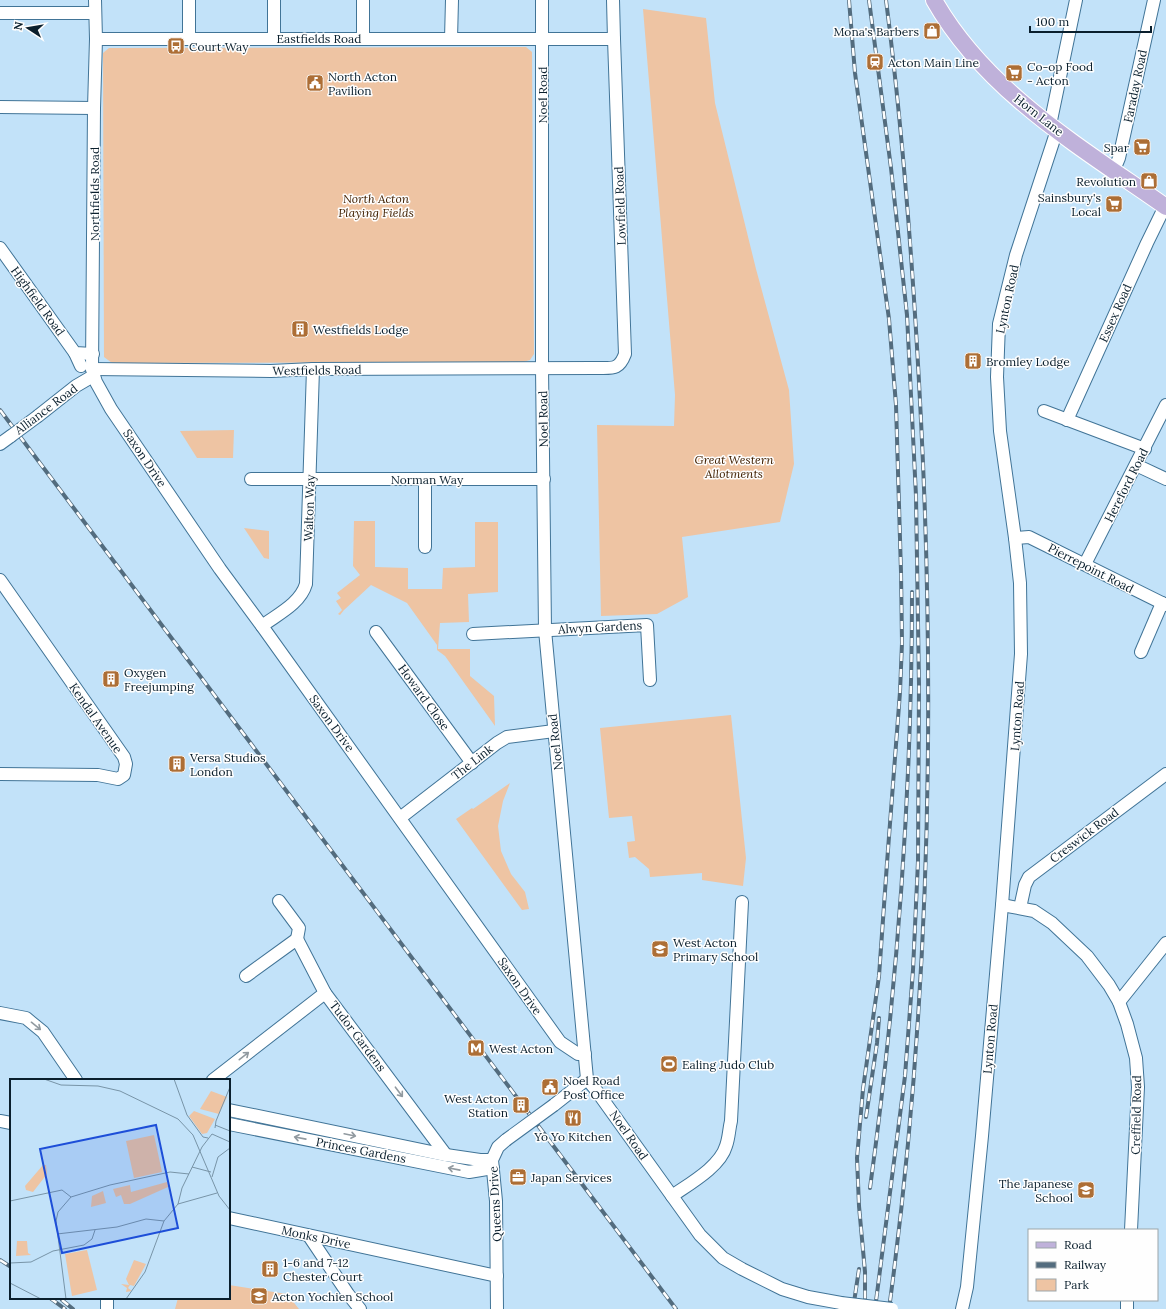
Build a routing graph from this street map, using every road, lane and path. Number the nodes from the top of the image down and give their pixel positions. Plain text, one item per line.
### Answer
1 (95, 0) edge
2 (189, 0) edge
3 (274, 0) edge
4 (363, 0) edge
5 (452, 0) edge
6 (542, 0) edge
7 (613, 0) edge
8 (934, 0) edge
9 (1076, 0) edge
10 (1154, 0) edge
11 (0, 13) edge
12 (95, 13) junction
13 (274, 38) junction
14 (362, 38) junction
15 (614, 38) junction
16 (96, 39) junction
17 (189, 39) junction
18 (451, 39) junction
19 (542, 39) junction
20 (0, 107) edge
21 (94, 108) junction
22 (1053, 127) junction
23 (1114, 170) junction
24 (1166, 206) edge
25 (0, 248) edge
26 (75, 353) junction
27 (93, 354) junction
28 (542, 368) junction
29 (313, 369) junction
30 (89, 370) junction
31 (1166, 405) edge
32 (1044, 411) dead end
33 (1067, 420) junction
34 (0, 444) edge
35 (1144, 449) junction
36 (1136, 465) junction
37 (309, 479) junction
38 (426, 479) junction
39 (544, 479) junction
40 (251, 480) dead end
41 (1166, 480) edge
42 (1015, 538) junction
43 (425, 547) dead end
44 (1085, 564) junction
45 (0, 580) edge
46 (1164, 604) edge
47 (262, 626) junction
48 (545, 630) junction
49 (376, 632) dead end
50 (473, 634) dead end
51 (1141, 652) dead end
52 (650, 680) dead end
53 (554, 731) junction
54 (472, 763) junction
55 (0, 774) edge
56 (1166, 774) edge
57 (400, 818) junction
58 (279, 901) dead end
59 (742, 902) dead end
60 (1002, 905) junction
61 (1020, 908) junction
62 (297, 939) junction
63 (1166, 943) edge
64 (246, 976) dead end
65 (326, 993) junction
66 (1119, 1002) junction
67 (0, 1013) edge
68 (585, 1054) junction
69 (75, 1079) edge
70 (214, 1079) edge
71 (587, 1079) junction
72 (230, 1110) edge
73 (0, 1121) edge
74 (10, 1123) edge
75 (230, 1124) edge
76 (446, 1155) junction
77 (492, 1164) junction
78 (672, 1196) junction
79 (230, 1218) edge
80 (1131, 1229) edge
81 (309, 1236) junction
82 (497, 1276) junction
83 (360, 1309) edge
84 (498, 1309) edge
85 (892, 1309) edge
86 (962, 1309) edge

1 - 12 street, Northfields Road
2 - 17 street
3 - 13 street
4 - 14 street
5 - 18 street
6 - 19 street, Noel Road
7 - 15 street
8 - 22 main road, Horn Lane
9 - 22 street, Lynton Road
10 - 23 street, Faraday Road
11 - 12 street
12 - 16 street, Northfields Road
13 - 14 street, Eastfields Road
13 - 17 street, Eastfields Road
14 - 18 street, Eastfields Road
15 - 19 street
15 - 28 street, Lowfield Road
16 - 17 street, Eastfields Road
16 - 21 street, Northfields Road
18 - 19 street, Eastfields Road
19 - 28 street, Noel Road
20 - 21 street
21 - 27 street, Northfields Road
22 - 23 main road, Horn Lane
22 - 42 street, Lynton Road
23 - 24 main road, Horn Lane
24 - 33 street, Essex Road
25 - 26 street, Highfield Road
26 - 27 street
26 - 30 street, Highfield Road
27 - 30 street, Northfields Road
28 - 29 street, Westfields Road
28 - 39 street, Noel Road
29 - 30 street, Westfields Road
29 - 37 street, Walton Way
30 - 34 street, Alliance Road, bridge
30 - 47 street, Saxon Drive
31 - 35 street, Hereford Road
32 - 33 street
33 - 35 street
35 - 36 street, Hereford Road
36 - 41 street
36 - 44 street, Hereford Road
37 - 38 street, Norman Way
37 - 40 street, Norman Way
37 - 47 street, Walton Way
38 - 39 street, Norman Way
38 - 43 street
39 - 48 street, Noel Road
42 - 44 street, Pierrepoint Road
42 - 60 street, Lynton Road
44 - 46 street, Pierrepoint Road
45 - 55 street, Kendal Avenue
46 - 51 street
47 - 57 street, Saxon Drive
48 - 50 street
48 - 52 street, Alwyn Gardens
48 - 53 street, Noel Road
49 - 54 street, Howard Close
53 - 54 street, The Link
53 - 68 street, Noel Road
54 - 57 street, The Link
56 - 61 street, Creswick Road
57 - 68 street, Saxon Drive
58 - 62 street
59 - 78 street
60 - 61 street, Creffield Road
60 - 86 street, Lynton Road
61 - 66 street, Creffield Road
62 - 64 street
62 - 65 street
63 - 66 street
70 -> 65 street, Tudor Gardens
65 -> 76 street, Tudor Gardens
66 - 80 street, Creffield Road
67 -> 69 street
68 - 71 street, Noel Road
71 - 77 street, Queens Drive, bridge
71 - 78 street, Noel Road
72 -> 76 street, Princes Gardens
73 - 74 street
77 -> 75 street, Princes Gardens
76 - 77 street, Princes Gardens
77 - 82 street, Queens Drive
78 - 85 street, Noel Road, bridge
79 - 81 street, Monks Drive
81 - 82 street, Monks Drive
81 - 83 street
82 - 84 street, Queens Drive

